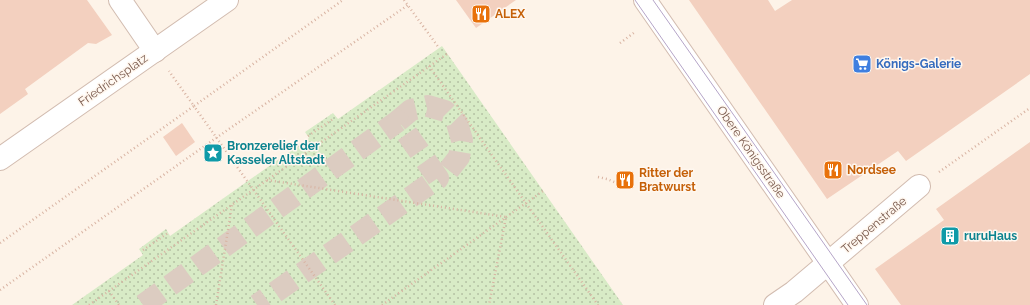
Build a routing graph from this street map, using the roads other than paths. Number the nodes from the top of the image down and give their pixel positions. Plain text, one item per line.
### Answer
1 (120, 0) edge
2 (227, 0) edge
3 (644, 0) edge
4 (155, 51) junction
5 (0, 159) edge
6 (919, 186) dead end
7 (828, 263) junction
8 (774, 305) edge
9 (858, 305) edge

1 - 4 street
2 - 4 street, Friedrichsplatz
3 - 7 street, Obere Königsstraße
4 - 5 street, Friedrichsplatz
6 - 7 street, Treppenstraße
7 - 8 street
7 - 9 street, Obere Königsstraße

